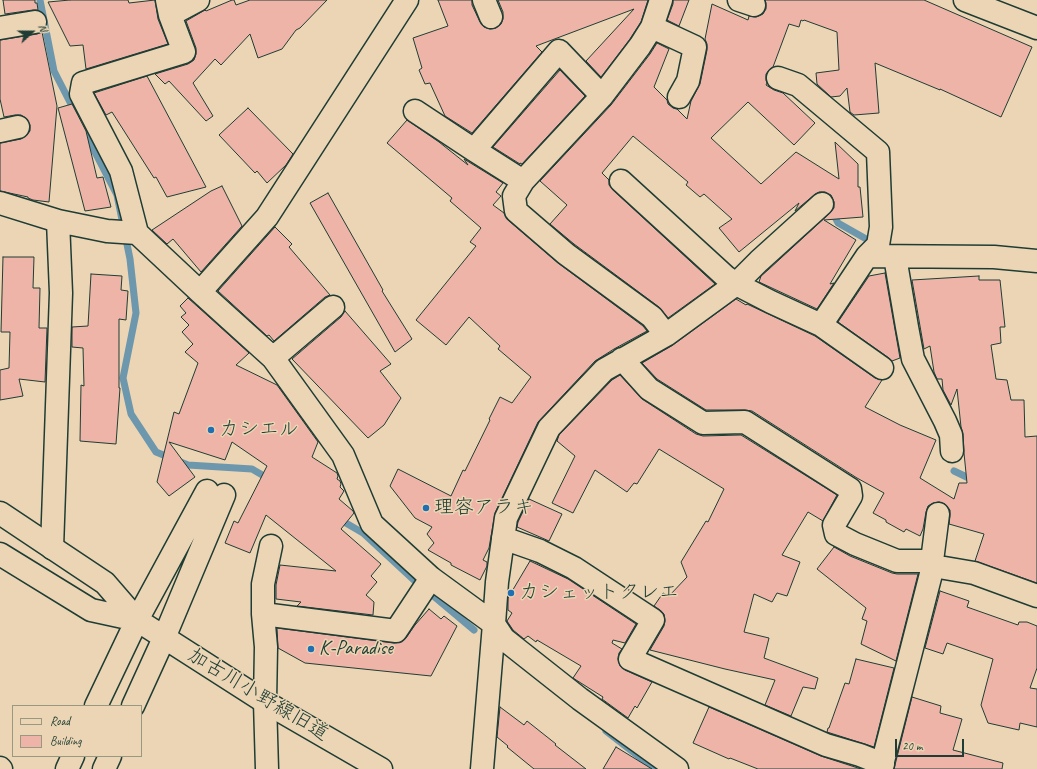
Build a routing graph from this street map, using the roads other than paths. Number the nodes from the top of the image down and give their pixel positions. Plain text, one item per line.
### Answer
1 (198, 0) edge
2 (407, 0) edge
3 (660, 0) edge
4 (965, 0) edge
5 (168, 7) edge
6 (35, 22) dead end
7 (652, 27) junction
8 (0, 28) edge
9 (1037, 28) edge
10 (778, 78) dead end
11 (602, 96) junction
12 (679, 97) dead end
13 (415, 111) dead end
14 (474, 150) junction
15 (523, 181) junction
16 (621, 181) dead end
17 (0, 203) edge
18 (822, 204) dead end
19 (58, 221) junction
20 (136, 233) junction
21 (867, 256) junction
22 (895, 256) junction
23 (1037, 261) edge
24 (736, 284) junction
25 (200, 292) junction
26 (333, 307) dead end
27 (821, 325) junction
28 (666, 335) junction
29 (273, 358) junction
30 (622, 359) junction
31 (882, 368) dead end
32 (952, 451) dead end
33 (0, 513) edge
34 (938, 514) dead end
35 (503, 538) junction
36 (271, 546) dead end
37 (52, 548) junction
38 (0, 554) edge
39 (933, 563) junction
40 (431, 578) junction
41 (1037, 596) edge
42 (263, 614) junction
43 (137, 620) junction
44 (494, 624) junction
45 (164, 638) junction
46 (265, 702) junction
47 (96, 705) edge
48 (133, 705) edge
49 (73, 757) edge
50 (110, 757) edge
51 (882, 766) edge
52 (67, 769) edge
53 (104, 769) edge
54 (267, 769) edge
55 (381, 769) edge
56 (482, 769) edge
57 (677, 769) edge

1 - 5 street
2 - 25 street
3 - 7 street
4 - 9 street
5 - 20 street
6 - 8 street
7 - 11 street
7 - 12 street
10 - 21 street
11 - 14 street
11 - 15 street
13 - 14 street
14 - 15 street
15 - 28 street
16 - 24 street
17 - 19 street
18 - 24 street
19 - 20 street
19 - 37 street
20 - 25 street
21 - 22 street
21 - 27 street
22 - 23 street
22 - 32 street
24 - 27 street
24 - 28 street
25 - 29 street
26 - 29 street
27 - 31 street
28 - 30 street
29 - 40 street
30 - 35 street
30 - 39 street
33 - 37 street, 加古川小野線旧道
34 - 39 street
35 - 44 street
35 - 51 street
36 - 42 street
37 - 43 street, 加古川小野線旧道
38 - 43 street, 加古川小野線旧道
39 - 41 street
39 - 51 street
40 - 42 street
40 - 44 street
42 - 46 street
43 - 45 street, 加古川小野線旧道
43 - 45 street
43 - 47 street
44 - 56 street
44 - 57 street
45 - 46 street, 加古川小野線旧道
45 - 48 street
46 - 54 street
46 - 55 street, 加古川小野線旧道
49 - 52 street
50 - 53 street

